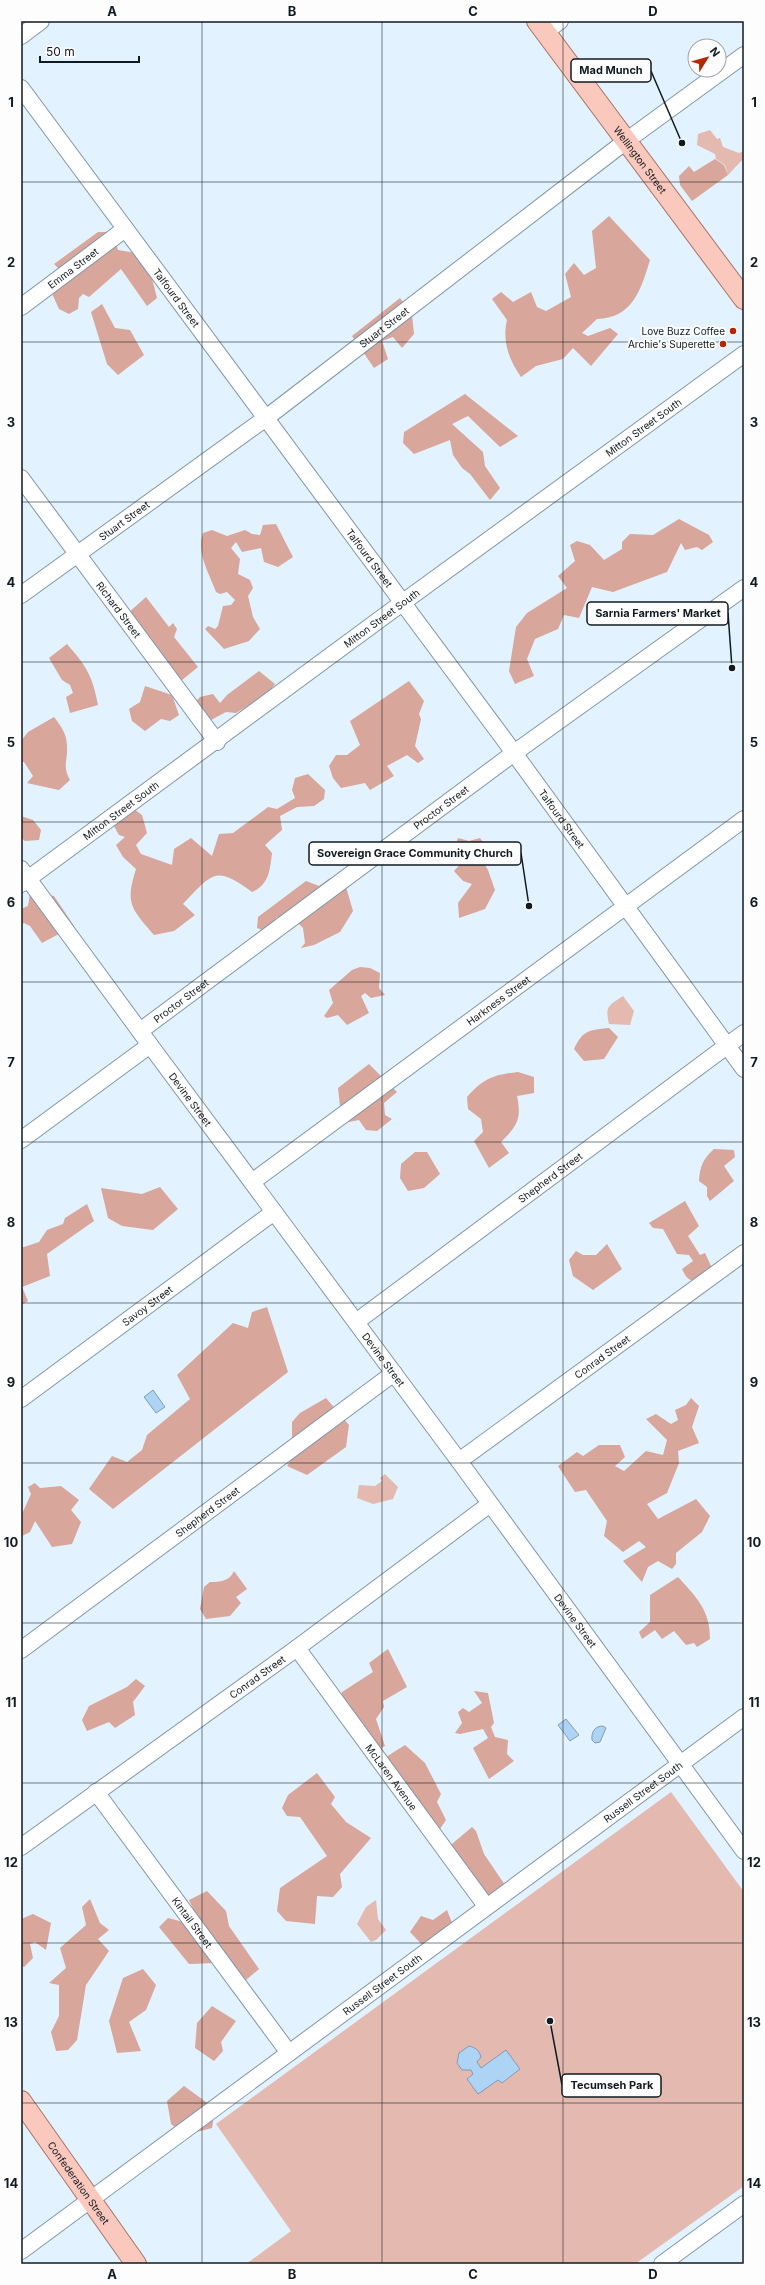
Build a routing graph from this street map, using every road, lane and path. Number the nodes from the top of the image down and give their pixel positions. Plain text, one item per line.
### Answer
1 (41, 21) edge
2 (547, 25) edge
3 (21, 36) edge
4 (744, 55) edge
5 (21, 88) edge
6 (626, 141) junction
7 (125, 229) junction
8 (744, 299) edge
9 (21, 306) edge
10 (744, 354) edge
11 (266, 418) junction
12 (21, 478) edge
13 (77, 554) junction
14 (744, 588) edge
15 (21, 595) edge
16 (402, 603) junction
17 (217, 742) junction
18 (514, 753) junction
19 (744, 819) edge
20 (23, 878) edge
21 (625, 906) junction
22 (140, 1031) junction
23 (744, 1033) edge
24 (150, 1046) junction
25 (727, 1046) junction
26 (744, 1069) edge
27 (21, 1140) edge
28 (252, 1182) junction
29 (274, 1212) junction
30 (744, 1253) edge
31 (356, 1322) junction
32 (394, 1373) junction
33 (21, 1399) edge
34 (459, 1461) junction
35 (490, 1504) junction
36 (298, 1648) junction
37 (21, 1650) edge
38 (744, 1717) edge
39 (680, 1764) junction
40 (96, 1792) junction
41 (21, 1847) edge
42 (744, 1851) edge
43 (486, 1906) junction
44 (289, 2053) junction
45 (21, 2101) edge
46 (90, 2199) junction
47 (744, 2204) edge
48 (21, 2251) edge
49 (136, 2264) edge
50 (662, 2264) edge

1 - 3 street
2 - 6 main road, Wellington Street
4 - 6 street, Stuart Street
5 - 7 street, Talfourd Street
6 - 8 main road, Wellington Street
6 - 11 street, Stuart Street
7 - 9 street, Emma Street
7 - 11 street, Talfourd Street
10 - 16 street, Mitton Street South
11 - 13 street, Stuart Street
11 - 16 street, Talfourd Street
12 - 13 street, Richard Street
13 - 15 street, Stuart Street
13 - 17 street, Richard Street
14 - 18 street, Proctor Street
16 - 17 street, Mitton Street South
16 - 18 street, Talfourd Street
17 - 20 street, Mitton Street South
18 - 21 street, Talfourd Street
18 - 22 street, Proctor Street
19 - 21 street, Harkness Street
20 - 22 street, Devine Street
21 - 25 street, Talfourd Street
21 - 28 street, Harkness Street
22 - 24 street, Devine Street
23 - 25 street, Shepherd Street
24 - 27 street
24 - 28 street, Devine Street
25 - 26 street, Talfourd Street
25 - 31 street, Shepherd Street
28 - 29 street, Devine Street
29 - 31 street, Devine Street
29 - 33 street, Savoy Street
30 - 34 street, Conrad Street
31 - 32 street, Devine Street
32 - 34 street, Devine Street
32 - 37 street, Shepherd Street
34 - 35 street, Devine Street
35 - 36 street, Conrad Street
35 - 39 street, Devine Street
36 - 40 street, Conrad Street
36 - 43 street, McLaren Avenue
38 - 39 street, Russell Street South
39 - 42 street, Devine Street
39 - 43 street, Russell Street South
40 - 41 street, Conrad Street
40 - 44 street, Kintail Street
43 - 44 street, Russell Street South
44 - 46 street, Russell Street South
45 - 46 main road, Confederation Street
46 - 48 street, Russell Street South
46 - 49 main road, Confederation Street
47 - 50 street

